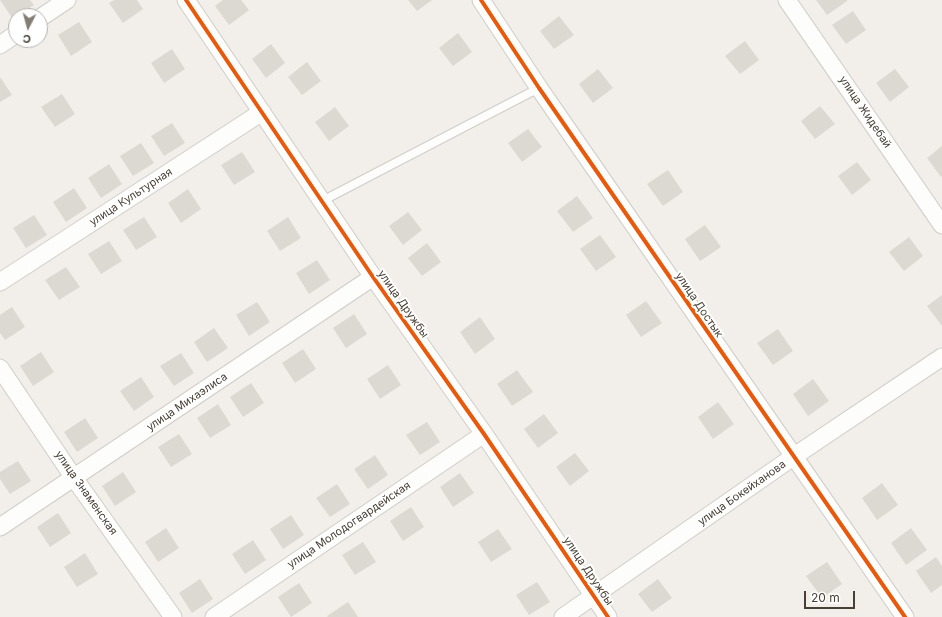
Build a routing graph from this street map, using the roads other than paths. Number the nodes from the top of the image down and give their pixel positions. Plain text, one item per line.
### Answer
1 (68, 0) edge
2 (186, 0) edge
3 (481, 0) edge
4 (787, 0) edge
5 (48, 13) edge
6 (539, 88) junction
7 (262, 112) junction
8 (322, 201) junction
9 (942, 225) edge
10 (373, 277) junction
11 (0, 282) edge
12 (942, 357) edge
13 (0, 368) edge
14 (484, 434) junction
15 (793, 457) junction
16 (74, 478) junction
17 (0, 527) edge
18 (594, 596) junction
19 (173, 617) edge
20 (214, 617) edge
21 (563, 617) edge
22 (608, 617) edge
23 (905, 617) edge

1 - 5 street
2 - 7 street, улица Дружбы
3 - 6 street, улица Достык
4 - 9 street, улица Жидебай
6 - 8 lane
6 - 15 street, улица Достык
7 - 8 street, улица Дружбы
7 - 11 street, улица Культурная
8 - 10 street, улица Дружбы
10 - 14 street, улица Дружбы
10 - 16 street, улица Михаэлиса
12 - 15 street, улица Бокейханова
13 - 16 street, улица Знаменская
14 - 18 street, улица Дружбы
14 - 20 street, улица Молодогвардейская
15 - 18 street, улица Бокейханова
15 - 23 street, улица Достык
16 - 17 street, улица Михаэлиса
16 - 19 street, улица Знаменская
18 - 21 street, улица Бокейханова
18 - 22 street, улица Дружбы

